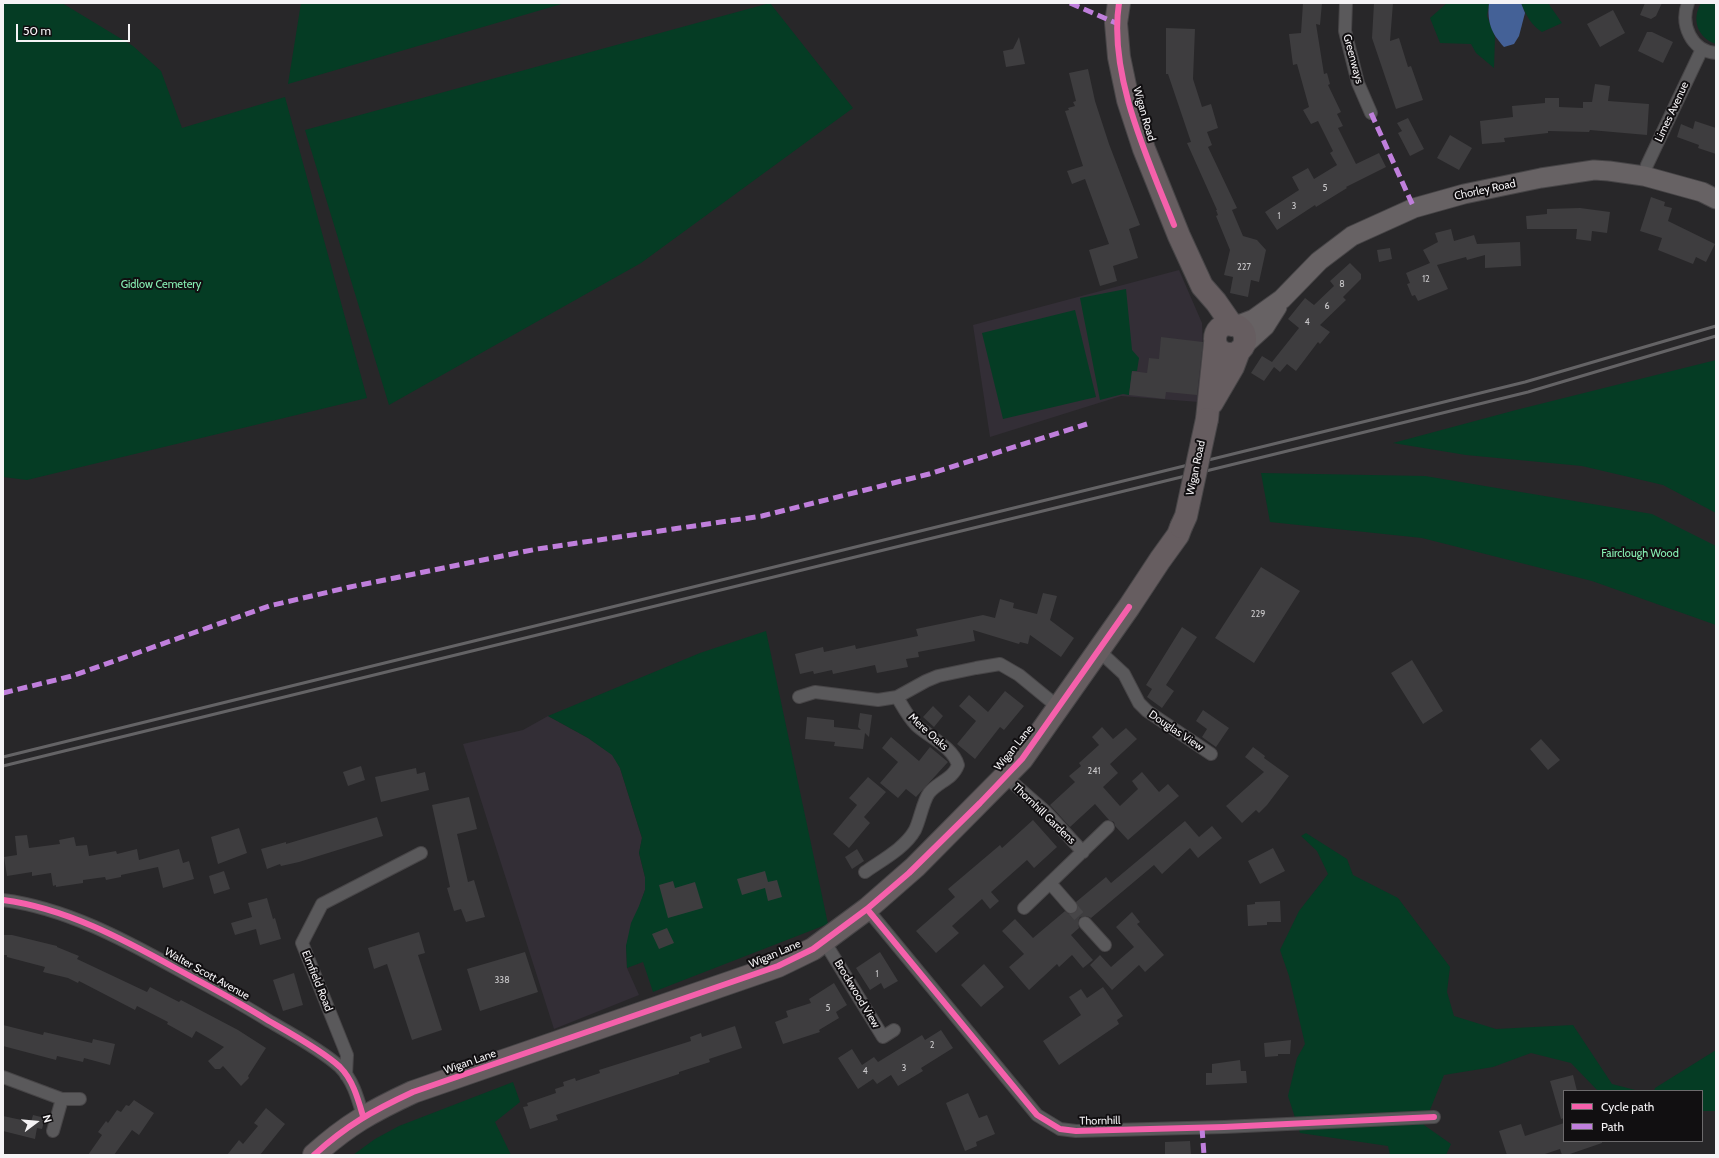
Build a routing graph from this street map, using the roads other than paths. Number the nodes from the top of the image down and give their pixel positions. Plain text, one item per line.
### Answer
1 (1119, 3) edge
2 (1346, 3) edge
3 (1688, 3) edge
4 (1702, 49) junction
5 (1716, 53) edge
6 (1371, 113) dead end
7 (1644, 176) junction
8 (1716, 199) edge
9 (1204, 288) junction
10 (1282, 299) junction
11 (1234, 325) junction
12 (1215, 341) junction
13 (1240, 349) junction
14 (1208, 414) junction
15 (1181, 527) joint
16 (1098, 650) junction
17 (799, 697) dead end
18 (897, 697) junction
19 (1058, 707) junction
20 (1211, 754) dead end
21 (1005, 776) junction
22 (1108, 827) dead end
23 (1083, 852) junction
24 (421, 853) dead end
25 (865, 872) dead end
26 (1050, 883) junction
27 (3, 900) edge
28 (1071, 906) tunnel mouth
29 (1024, 908) dead end
30 (867, 910) junction
31 (1085, 923) tunnel mouth
32 (824, 941) junction
33 (1105, 945) dead end
34 (894, 1030) dead end
35 (346, 1075) junction
36 (3, 1077) edge
37 (62, 1099) junction
38 (80, 1099) dead end
39 (364, 1116) junction
40 (1434, 1117) dead end
41 (53, 1131) dead end
42 (314, 1155) edge

1 - 9 highway, Wigan Road
2 - 6 street, Greenways
3 - 4 street
4 - 5 street
4 - 7 street, Limes Avenue
7 - 8 main road, Chorley Road
7 - 10 main road, Chorley Road
9 - 11 highway, Wigan Road
9 - 12 highway, Wigan Road
10 - 11 main road, Chorley Road
10 - 13 main road, Chorley Road
11 - 12 highway
11 - 13 highway
12 - 13 highway
12 - 14 highway, Wigan Road
13 - 14 highway, Wigan Road
14 - 15 highway, Wigan Road, bridge
15 - 16 highway, Wigan Lane
16 - 19 highway, Wigan Lane
16 - 20 street, Douglas View
17 - 18 street
18 - 19 street
18 - 25 street, Mere Oaks
19 - 21 highway, Wigan Lane
21 - 23 street, Thornhill Gardens
21 - 30 highway, Wigan Lane
22 - 23 street, Thornhill Gardens
23 - 26 street, Thornhill Gardens
24 - 35 street, Elmfield Road
26 - 28 street
26 - 29 street, Thornhill Gardens
27 - 35 street, Walter Scott Avenue
30 - 32 highway, Wigan Lane
30 - 40 street, Thornhill
31 - 33 street
32 - 34 street, Brockwood View
32 - 39 highway, Wigan Lane
35 - 39 street, Walter Scott Avenue
36 - 37 street
37 - 38 street
37 - 41 street
39 - 42 highway, Wigan Lane

